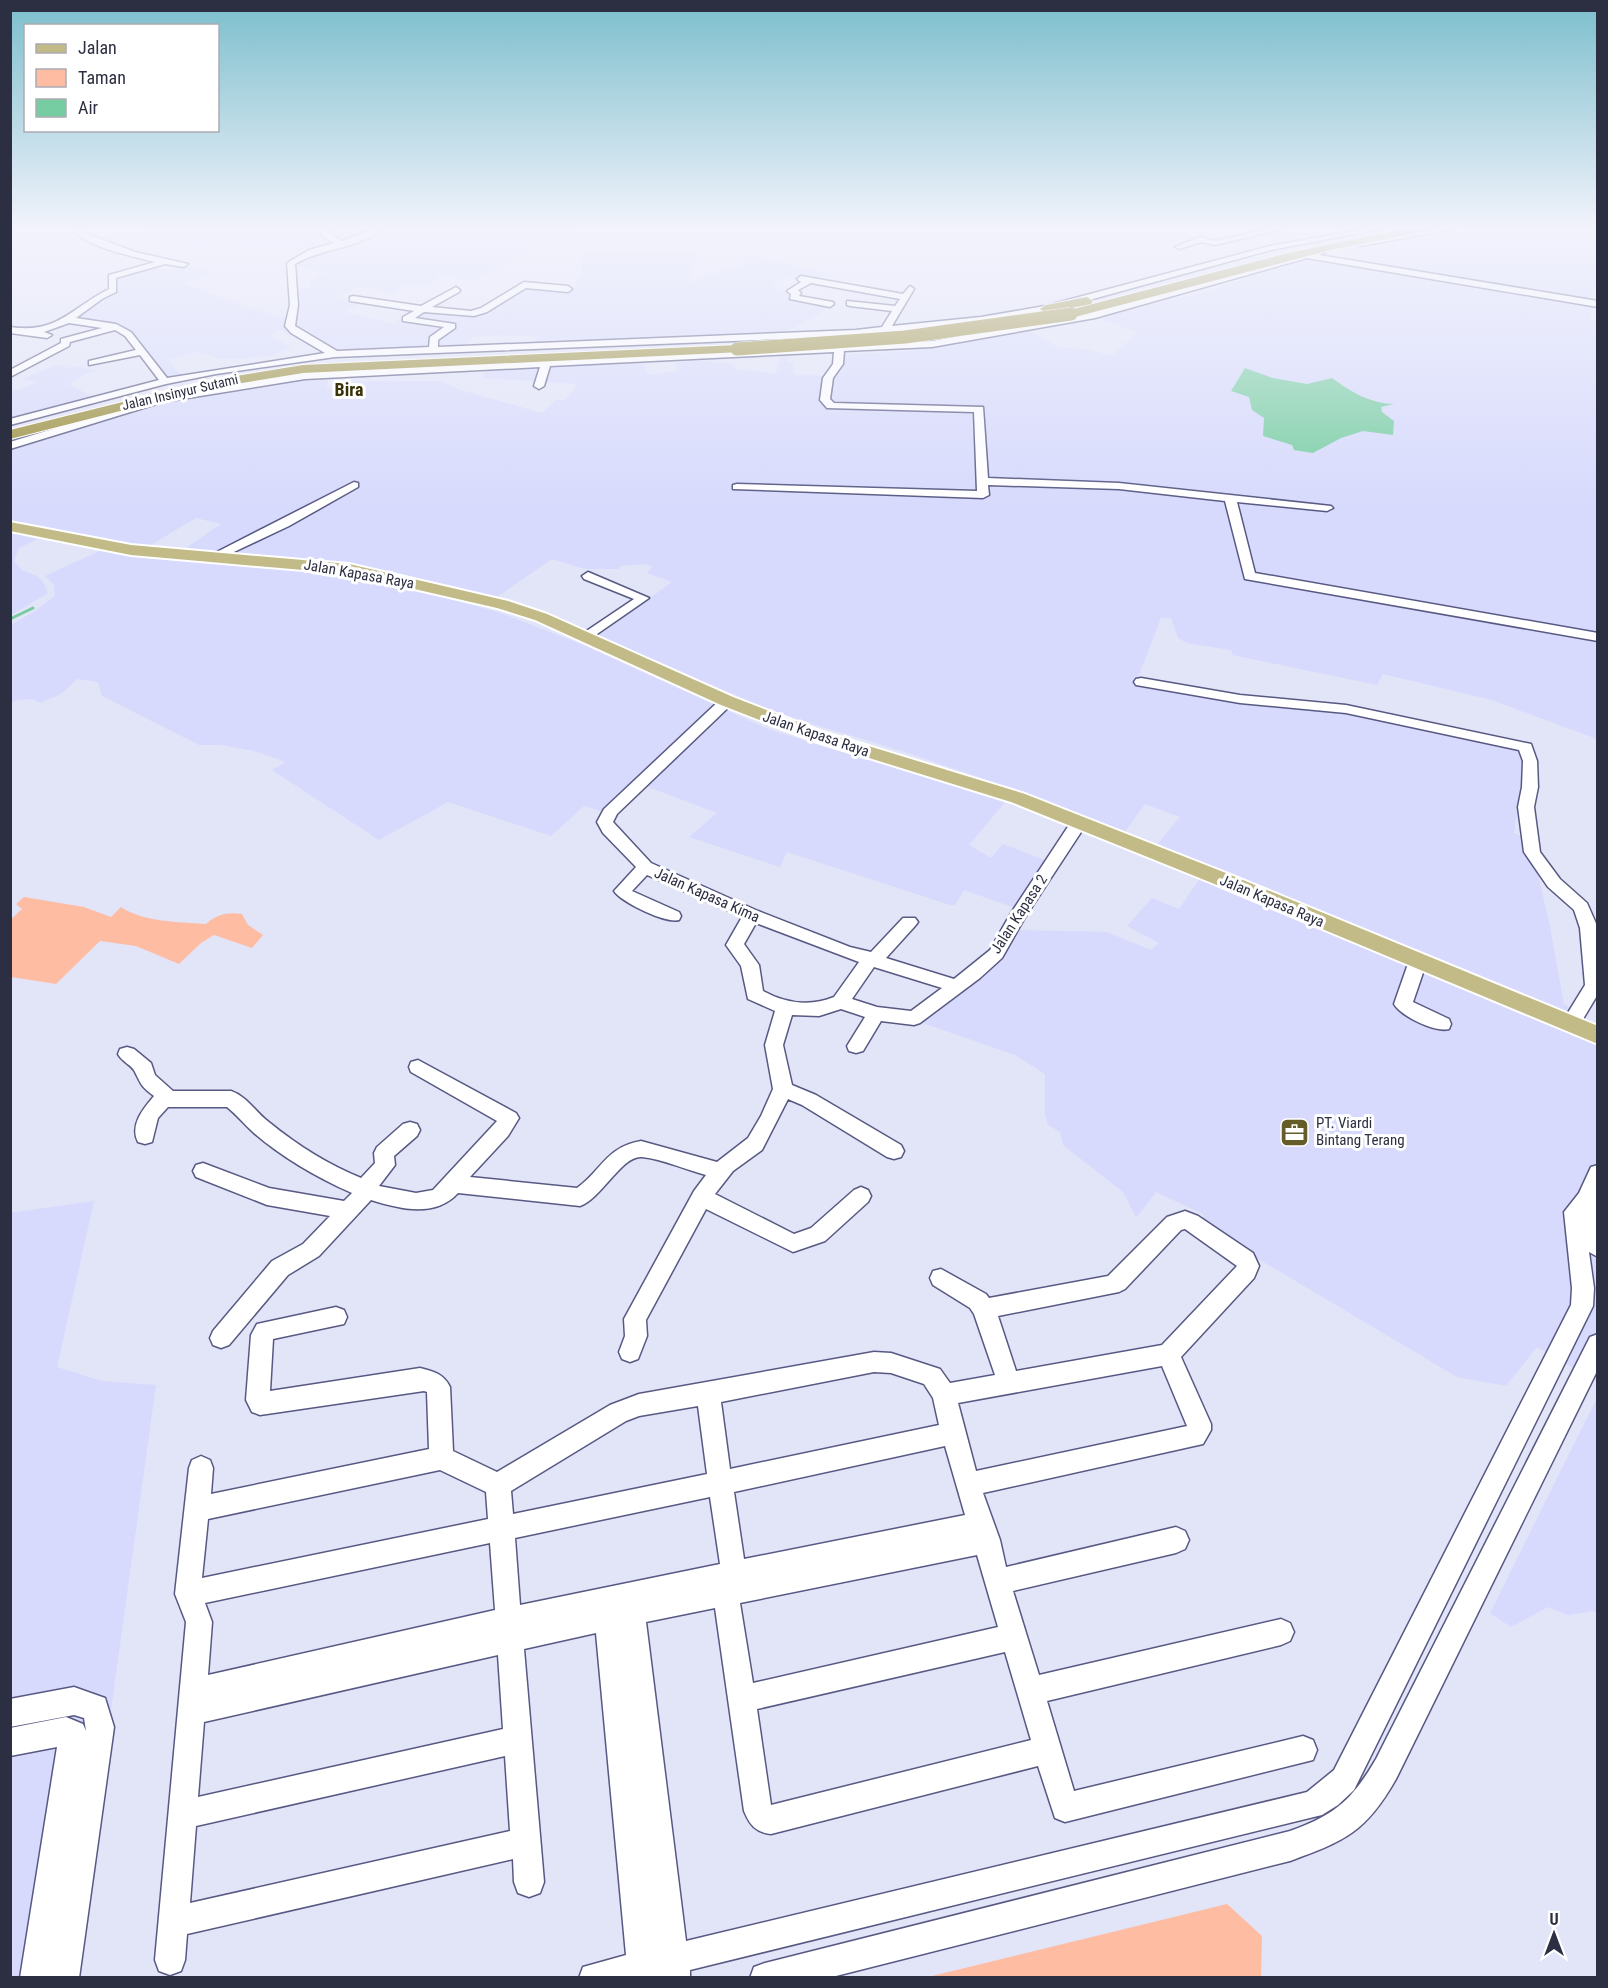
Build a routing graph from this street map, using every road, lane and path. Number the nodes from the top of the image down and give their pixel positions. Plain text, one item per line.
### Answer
1 (63, 322) edge
2 (80, 322) edge
3 (291, 322) edge
4 (420, 322) edge
5 (890, 322) edge
6 (965, 322) edge
7 (1027, 322) edge
8 (1040, 322) edge
9 (116, 327) junction
10 (917, 328) junction
11 (10, 330) edge
12 (885, 331) junction
13 (23, 332) junction
14 (35, 332) junction
15 (10, 338) edge
16 (64, 341) junction
17 (932, 344) junction
18 (434, 350) junction
19 (839, 350) junction
20 (142, 352) junction
21 (335, 354) junction
22 (92, 363) dead end
23 (546, 364) junction
24 (10, 374) edge
25 (165, 381) junction
26 (539, 386) dead end
27 (162, 399) junction
28 (10, 422) edge
29 (10, 433) edge
30 (10, 441) edge
31 (10, 446) edge
32 (983, 481) junction
33 (354, 485) dead end
34 (737, 487) dead end
35 (1230, 498) junction
36 (1327, 508) dead end
37 (10, 526) edge
38 (213, 557) junction
39 (588, 576) dead end
40 (587, 637) junction
41 (1598, 637) edge
42 (1141, 682) dead end
43 (727, 701) junction
44 (1079, 823) junction
45 (645, 867) junction
46 (752, 915) junction
47 (673, 916) dead end
48 (909, 922) dead end
49 (873, 958) junction
50 (1418, 961) junction
51 (955, 986) junction
52 (840, 1002) junction
53 (782, 1007) junction
54 (876, 1014) junction
55 (1442, 1024) dead end
56 (1570, 1024) junction
57 (1598, 1036) edge
58 (856, 1046) dead end
59 (127, 1054) dead end
60 (418, 1067) dead end
61 (783, 1089) junction
62 (164, 1099) junction
63 (410, 1130) dead end
64 (145, 1136) dead end
65 (894, 1151) dead end
66 (203, 1171) dead end
67 (720, 1171) junction
68 (1598, 1173) edge
69 (454, 1184) junction
70 (365, 1190) junction
71 (861, 1196) dead end
72 (702, 1197) junction
73 (1587, 1198) junction
74 (346, 1210) junction
75 (1598, 1248) edge
76 (941, 1278) dead end
77 (984, 1309) junction
78 (336, 1317) dead end
79 (220, 1338) dead end
80 (1598, 1344) edge
81 (630, 1352) dead end
82 (1168, 1354) junction
83 (1009, 1383) junction
84 (708, 1394) junction
85 (944, 1395) junction
86 (953, 1433) junction
87 (441, 1458) junction
88 (201, 1468) dead end
89 (720, 1483) junction
90 (969, 1484) junction
91 (498, 1485) junction
92 (197, 1509) junction
93 (503, 1527) junction
94 (984, 1532) junction
95 (1176, 1540) dead end
96 (998, 1582) junction
97 (730, 1583) junction
98 (188, 1594) junction
99 (619, 1606) junction
100 (510, 1630) junction
101 (1281, 1632) dead end
102 (1014, 1637) junction
103 (1030, 1691) junction
104 (741, 1699) junction
105 (193, 1701) junction
106 (89, 1705) junction
107 (10, 1713) edge
108 (72, 1732) junction
109 (519, 1740) junction
110 (10, 1742) edge
111 (1047, 1750) junction
112 (1303, 1750) dead end
113 (183, 1815) junction
114 (525, 1842) junction
115 (529, 1882) dead end
116 (173, 1922) junction
117 (170, 1960) dead end
118 (674, 1968) edge
119 (643, 1972) edge
120 (35, 1977) edge
121 (63, 1977) edge
122 (594, 1977) edge
123 (765, 1977) edge

1 - 14 street
2 - 9 street
3 - 21 street
4 - 18 street
5 - 12 street
6 - 10 street
7 - 29 highway, Jalan Insinyur Sutami, bridge
8 - 17 street
9 - 16 street
9 - 20 street
10 - 12 street
10 - 17 street
11 - 13 street
12 - 18 street
13 - 14 street
13 - 15 street
14 - 16 street
16 - 24 street
17 - 19 street
18 - 21 street
19 - 23 street
19 - 32 street
20 - 22 street
20 - 25 street
21 - 25 street
23 - 26 street
23 - 27 street
25 - 28 street
27 - 30 highway
27 - 31 street
32 - 34 street
32 - 35 street
33 - 38 street
35 - 36 street
35 - 41 street
37 - 38 main road, Jalan Kapasa Raya
38 - 40 main road, Jalan Kapasa Raya
39 - 40 street
40 - 43 main road, Jalan Kapasa Raya
42 - 56 street
43 - 44 main road, Jalan Kapasa Raya
43 - 45 street, Jalan Kapasa Kima
44 - 50 main road, Jalan Kapasa Raya
44 - 51 street, Jalan Kapasa 2
45 - 46 street, Jalan Kapasa Kima
45 - 47 street
46 - 49 street, Jalan Kapasa Kima
46 - 53 street
48 - 49 street
49 - 51 street, Jalan Kapasa Kima
49 - 52 street
50 - 55 street
50 - 56 main road, Jalan Kapasa Raya
51 - 54 street, Jalan Kapasa 2
52 - 53 street
52 - 54 street, Jalan Kapasa 2
53 - 61 street
54 - 58 street
56 - 57 main road, Jalan Kapasa Raya
59 - 62 street
60 - 69 street
61 - 65 street
61 - 67 street
62 - 64 street
62 - 70 street
63 - 70 street
66 - 74 street
67 - 69 street
67 - 72 street
68 - 73 street
69 - 70 street
70 - 74 street
71 - 72 street
72 - 81 street
73 - 75 street
73 - 118 street
74 - 79 street
76 - 77 street
77 - 82 street
77 - 83 street
78 - 87 street
80 - 123 street
82 - 83 street
82 - 90 street
83 - 85 street
84 - 85 street
84 - 89 street
84 - 91 street
85 - 86 street
86 - 89 street
86 - 90 street
87 - 91 street
87 - 92 street
88 - 92 street
89 - 93 street
89 - 97 street
90 - 94 street
91 - 93 street
92 - 98 street
93 - 98 street
93 - 100 street
94 - 96 street
94 - 97 street
95 - 96 street
96 - 102 street
97 - 99 street
97 - 104 street
98 - 105 street
99 - 100 street
99 - 118 street
99 - 119 street
100 - 105 street
100 - 109 street
101 - 103 street
102 - 103 street
102 - 104 street
103 - 111 street
104 - 111 street
105 - 113 street
106 - 107 street
106 - 108 street
106 - 121 street
108 - 110 street
108 - 120 street
109 - 113 street
109 - 114 street
111 - 112 street
113 - 116 street
114 - 115 street
114 - 116 street
116 - 117 street
118 - 119 street
119 - 122 street

